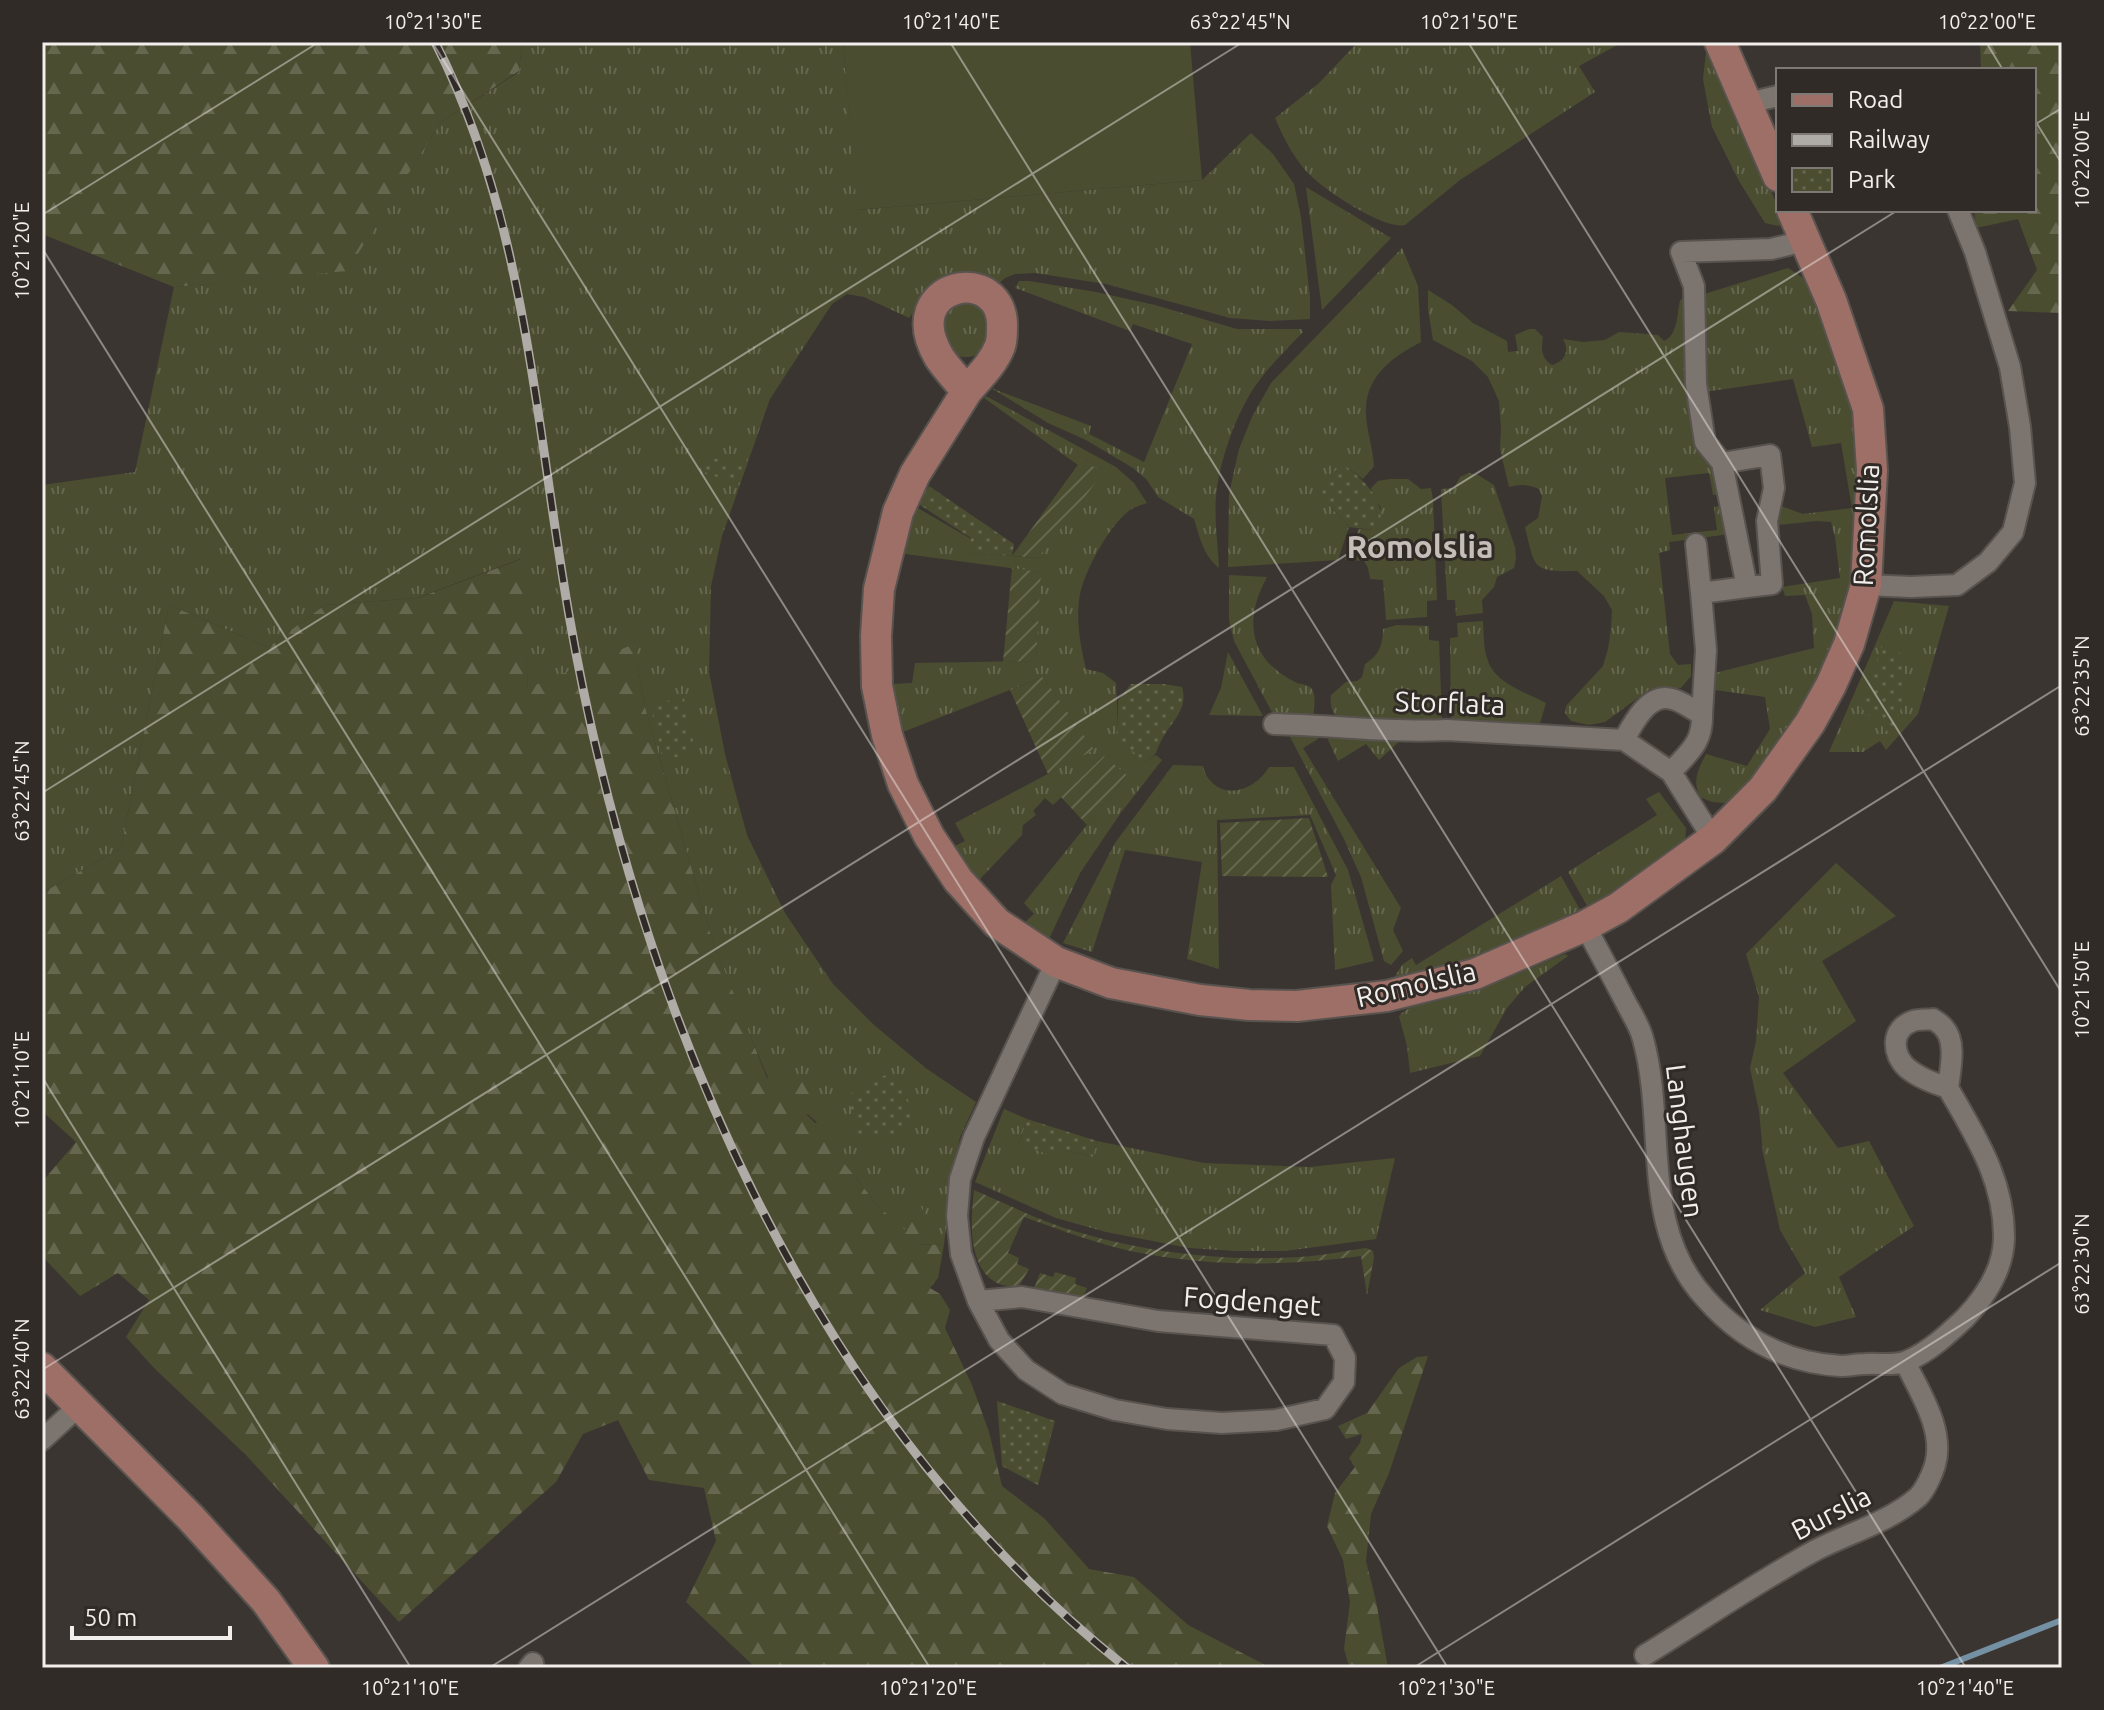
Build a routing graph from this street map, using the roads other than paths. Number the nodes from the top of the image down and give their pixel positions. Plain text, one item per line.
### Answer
1 (1720, 42) edge
2 (1776, 96) edge
3 (1748, 103) junction
4 (1776, 171) edge
5 (1793, 212) edge
6 (1959, 212) edge
7 (1805, 241) junction
8 (967, 391) dead end
9 (1722, 463) junction
10 (1696, 544) dead end
11 (1866, 585) junction
12 (1747, 587) junction
13 (1701, 593) junction
14 (1702, 714) junction
15 (1274, 724) dead end
16 (1624, 740) junction
17 (1671, 772) junction
18 (1713, 839) junction
19 (1585, 926) junction
20 (1056, 962) junction
21 (1948, 1088) dead end
22 (978, 1301) junction
23 (1905, 1362) junction
24 (42, 1368) edge
25 (80, 1405) junction
26 (42, 1440) edge
27 (1645, 1655) dead end
28 (313, 1666) edge

1 - 3 street
2 - 3 street
3 - 4 street
5 - 7 street, Romolslia
6 - 11 street
7 - 9 street
7 - 11 street, Romolslia
8 - 20 street, Romolslia
9 - 12 street
9 - 12 street
10 - 13 street
11 - 18 street, Romolslia
12 - 13 street
13 - 14 street
14 - 16 street
14 - 17 street
15 - 16 street, Storflata
16 - 17 street
17 - 18 street
18 - 19 street, Romolslia
19 - 20 street, Romolslia
19 - 23 street, Langhaugen
20 - 22 street, Fogdenget
21 - 23 street, Langhaugen
22 - 22 street, Fogdenget
23 - 27 street, Burslia
24 - 25 street
25 - 26 street
25 - 28 street

